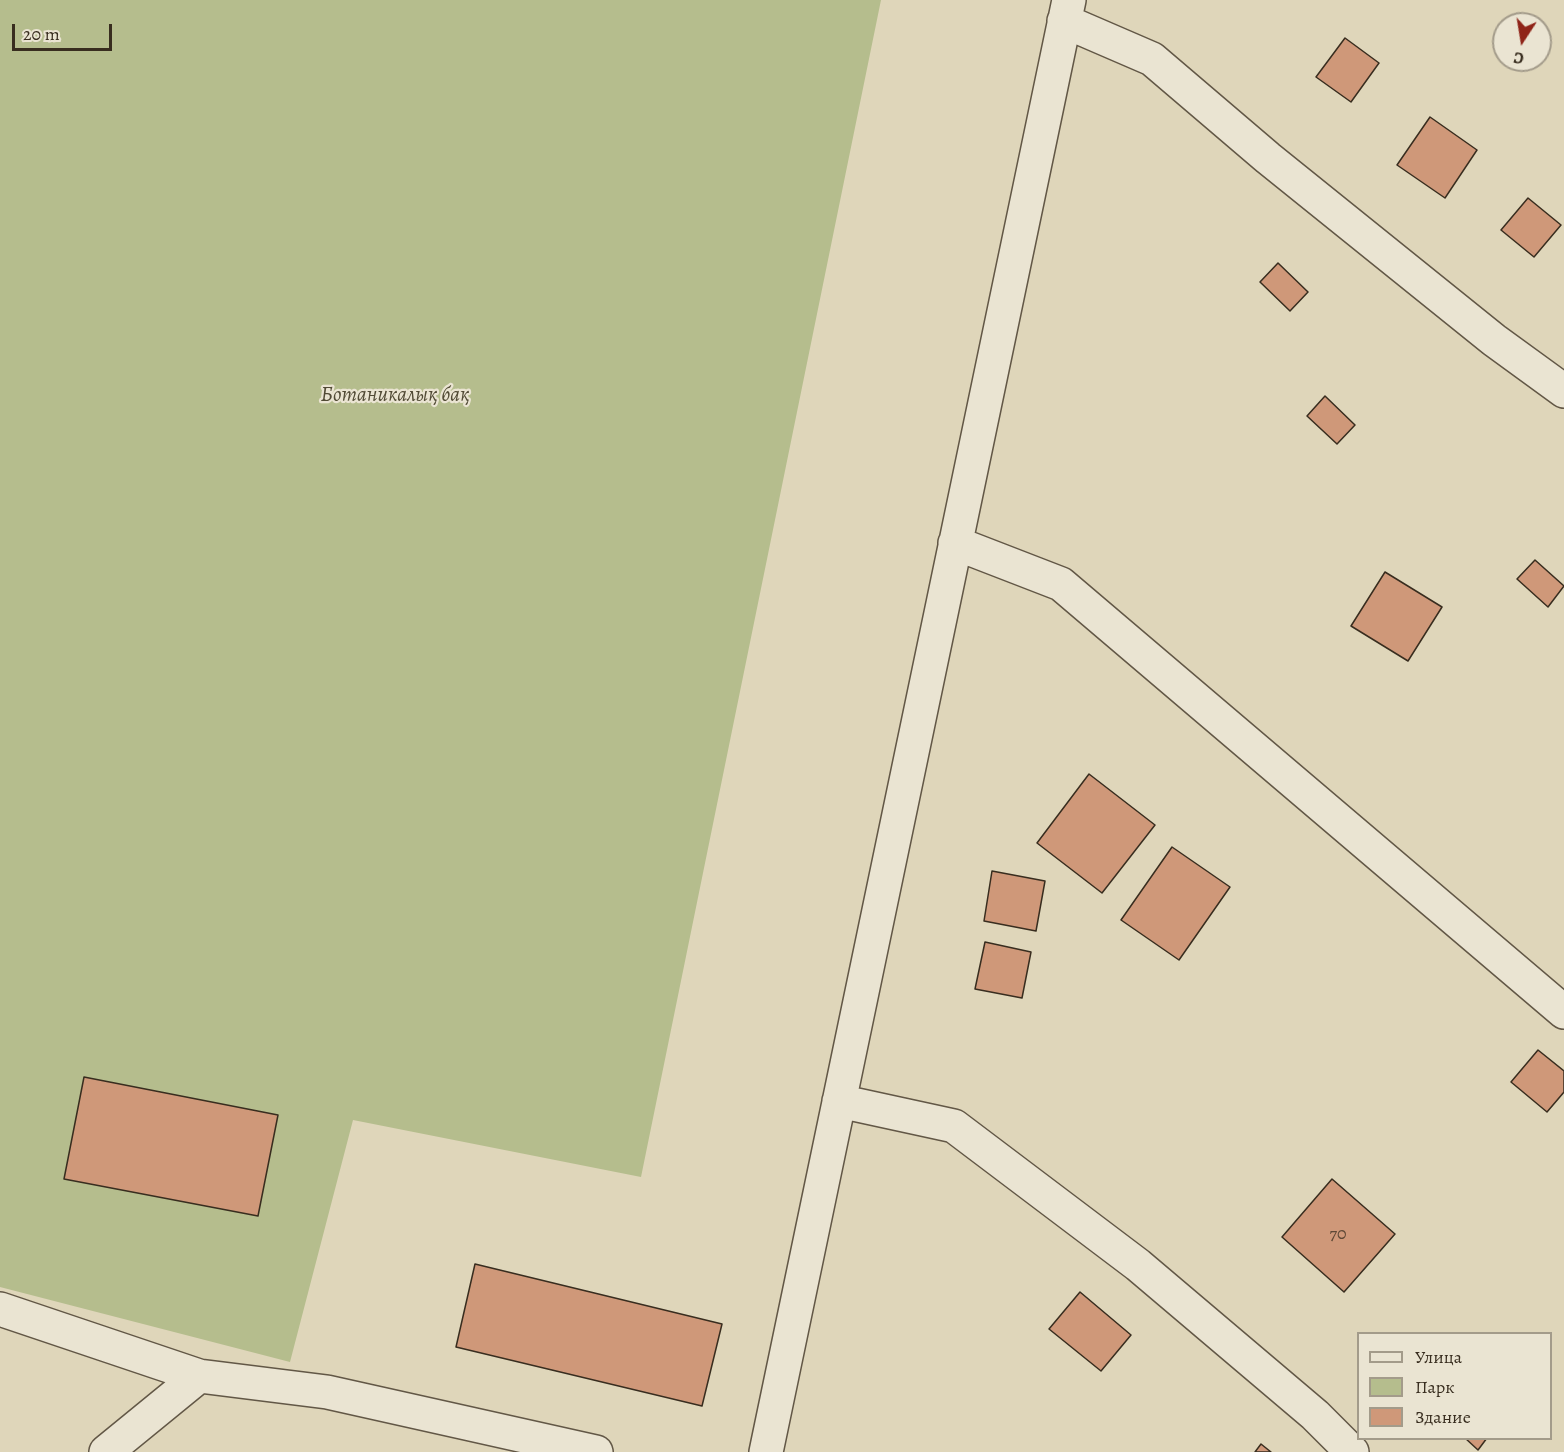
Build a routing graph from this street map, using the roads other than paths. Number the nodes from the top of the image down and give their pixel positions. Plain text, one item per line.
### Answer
1 (1066, 10) edge
2 (1564, 391) edge
3 (955, 543) junction
4 (1564, 1012) edge
5 (839, 1101) junction
6 (0, 1309) edge
7 (199, 1376) junction
8 (106, 1452) edge
9 (596, 1452) edge
10 (766, 1452) edge
11 (1352, 1452) edge

1 - 2 street
1 - 3 street
3 - 4 street
3 - 5 street
5 - 10 street
5 - 11 street
6 - 7 street
7 - 8 street
7 - 9 street

